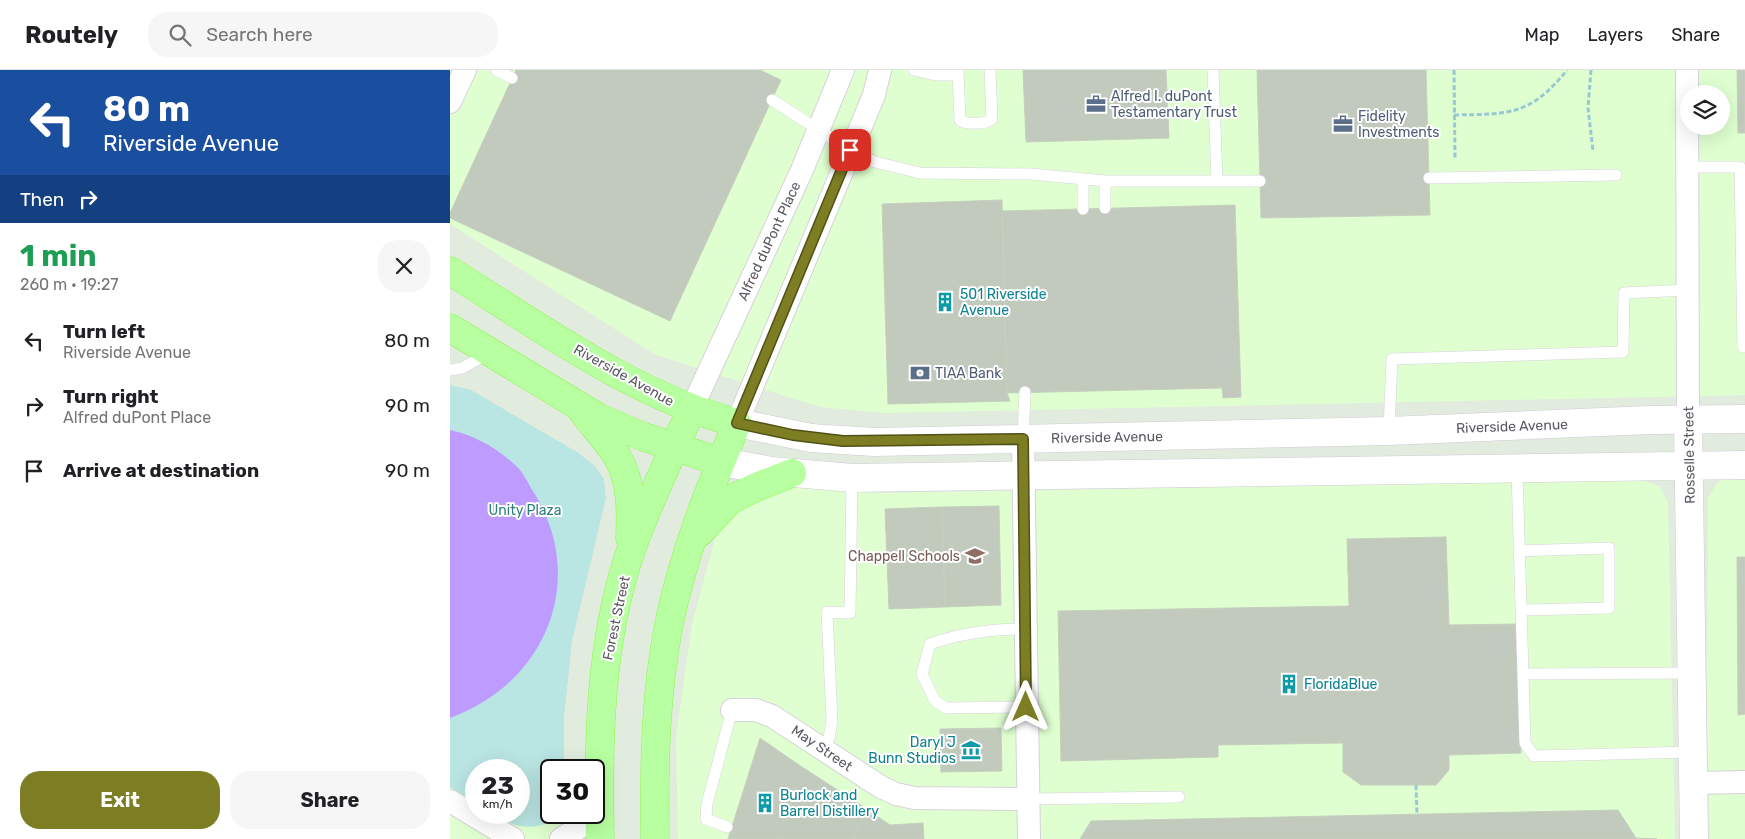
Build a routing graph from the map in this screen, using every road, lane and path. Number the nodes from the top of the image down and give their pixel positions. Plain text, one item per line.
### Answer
1 (465, 70) edge
2 (496, 70) edge
3 (843, 70) edge
4 (880, 70) edge
5 (914, 70) edge
6 (990, 70) edge
7 (1213, 70) edge
8 (1454, 70) edge
9 (1567, 70) edge
10 (1591, 70) edge
11 (1687, 70) edge
12 (958, 72) edge
13 (512, 78) dead end
14 (772, 100) dead end
15 (450, 101) edge
16 (1454, 115) junction
17 (818, 131) junction
18 (850, 150) junction
19 (1593, 151) dead end
20 (1455, 160) dead end
21 (1687, 167) junction
22 (1616, 175) dead end
23 (1429, 178) dead end
24 (1084, 180) junction
25 (1105, 181) junction
26 (1217, 181) junction
27 (1260, 181) dead end
28 (1105, 208) dead end
29 (1084, 209) dead end
30 (450, 271) edge
31 (1688, 290) junction
32 (450, 328) edge
33 (1745, 347) edge
34 (490, 353) junction
35 (450, 370) edge
36 (1024, 392) dead end
37 (580, 408) junction
38 (691, 410) junction
39 (1688, 419) junction
40 (1745, 419) edge
41 (737, 423) junction
42 (1389, 431) junction
43 (1023, 439) junction
44 (675, 448) junction
45 (721, 462) junction
46 (1745, 465) edge
47 (1689, 466) junction
48 (1517, 470) junction
49 (1333, 471) junction
50 (792, 473) junction
51 (1023, 475) junction
52 (852, 478) junction
53 (692, 539) junction
54 (1519, 551) junction
55 (630, 554) junction
56 (1521, 610) junction
57 (1026, 630) junction
58 (1691, 673) junction
59 (1523, 674) junction
60 (1026, 707) junction
61 (732, 710) joint
62 (824, 749) junction
63 (1692, 752) junction
64 (1745, 782) edge
65 (1693, 783) junction
66 (1416, 785) dead end
67 (1179, 797) dead end
68 (1028, 799) junction
69 (450, 801) edge
70 (1417, 814) dead end
71 (600, 827) edge
72 (727, 827) dead end
73 (513, 839) edge
74 (561, 839) edge
75 (655, 839) edge
76 (1029, 839) edge
77 (1694, 839) edge

1 - 15 street
2 - 13 lane
3 - 17 street, Alfred duPont Place
4 - 18 street
5 - 12 lane
6 - 12 lane
7 - 26 lane
8 - 16 path
9 - 16 path
10 - 19 path
11 - 21 street, Rosselle Street
14 - 17 lane
16 - 20 path
17 - 18 lane
17 - 38 street, Alfred duPont Place
18 - 24 lane
18 - 41 street
21 - 31 street, Rosselle Street
21 - 33 lane
22 - 23 lane
24 - 25 lane
24 - 29 lane
25 - 26 lane
25 - 28 lane
26 - 27 lane
30 - 38 main road, Riverside Avenue
31 - 39 street, Rosselle Street
31 - 42 lane
32 - 34 main road
34 - 35 lane
34 - 37 main road
36 - 43 lane
37 - 44 main road
37 - 55 main road
38 - 41 main road, Riverside Avenue
38 - 44 main road, Forest Street
39 - 40 main road, Riverside Avenue
39 - 42 main road, Riverside Avenue
39 - 47 main road, Rosselle Street
41 - 43 main road, Riverside Avenue
41 - 45 main road
42 - 43 main road, Riverside Avenue
42 - 49 main road
43 - 51 street
44 - 45 main road
44 - 55 main road, Forest Street
45 - 50 main road
45 - 53 main road
46 - 47 main road
47 - 48 main road
47 - 58 main road, Rosselle Street
48 - 49 main road
48 - 54 lane
49 - 51 main road
50 - 52 main road
50 - 53 main road
51 - 52 main road
51 - 57 street
52 - 62 lane
53 - 75 main road
54 - 56 lane
54 - 56 lane
55 - 71 main road, Forest Street
56 - 59 lane
57 - 60 street
57 - 60 lane
58 - 59 lane
58 - 63 main road, Rosselle Street
59 - 63 lane
60 - 68 street
61 - 62 street, May Street
61 - 72 lane
62 - 68 street, May Street
63 - 65 main road, Rosselle Street
64 - 65 street
65 - 77 main road, Rosselle Street
66 - 70 path
67 - 68 lane
68 - 76 street
69 - 73 street
71 - 74 street

